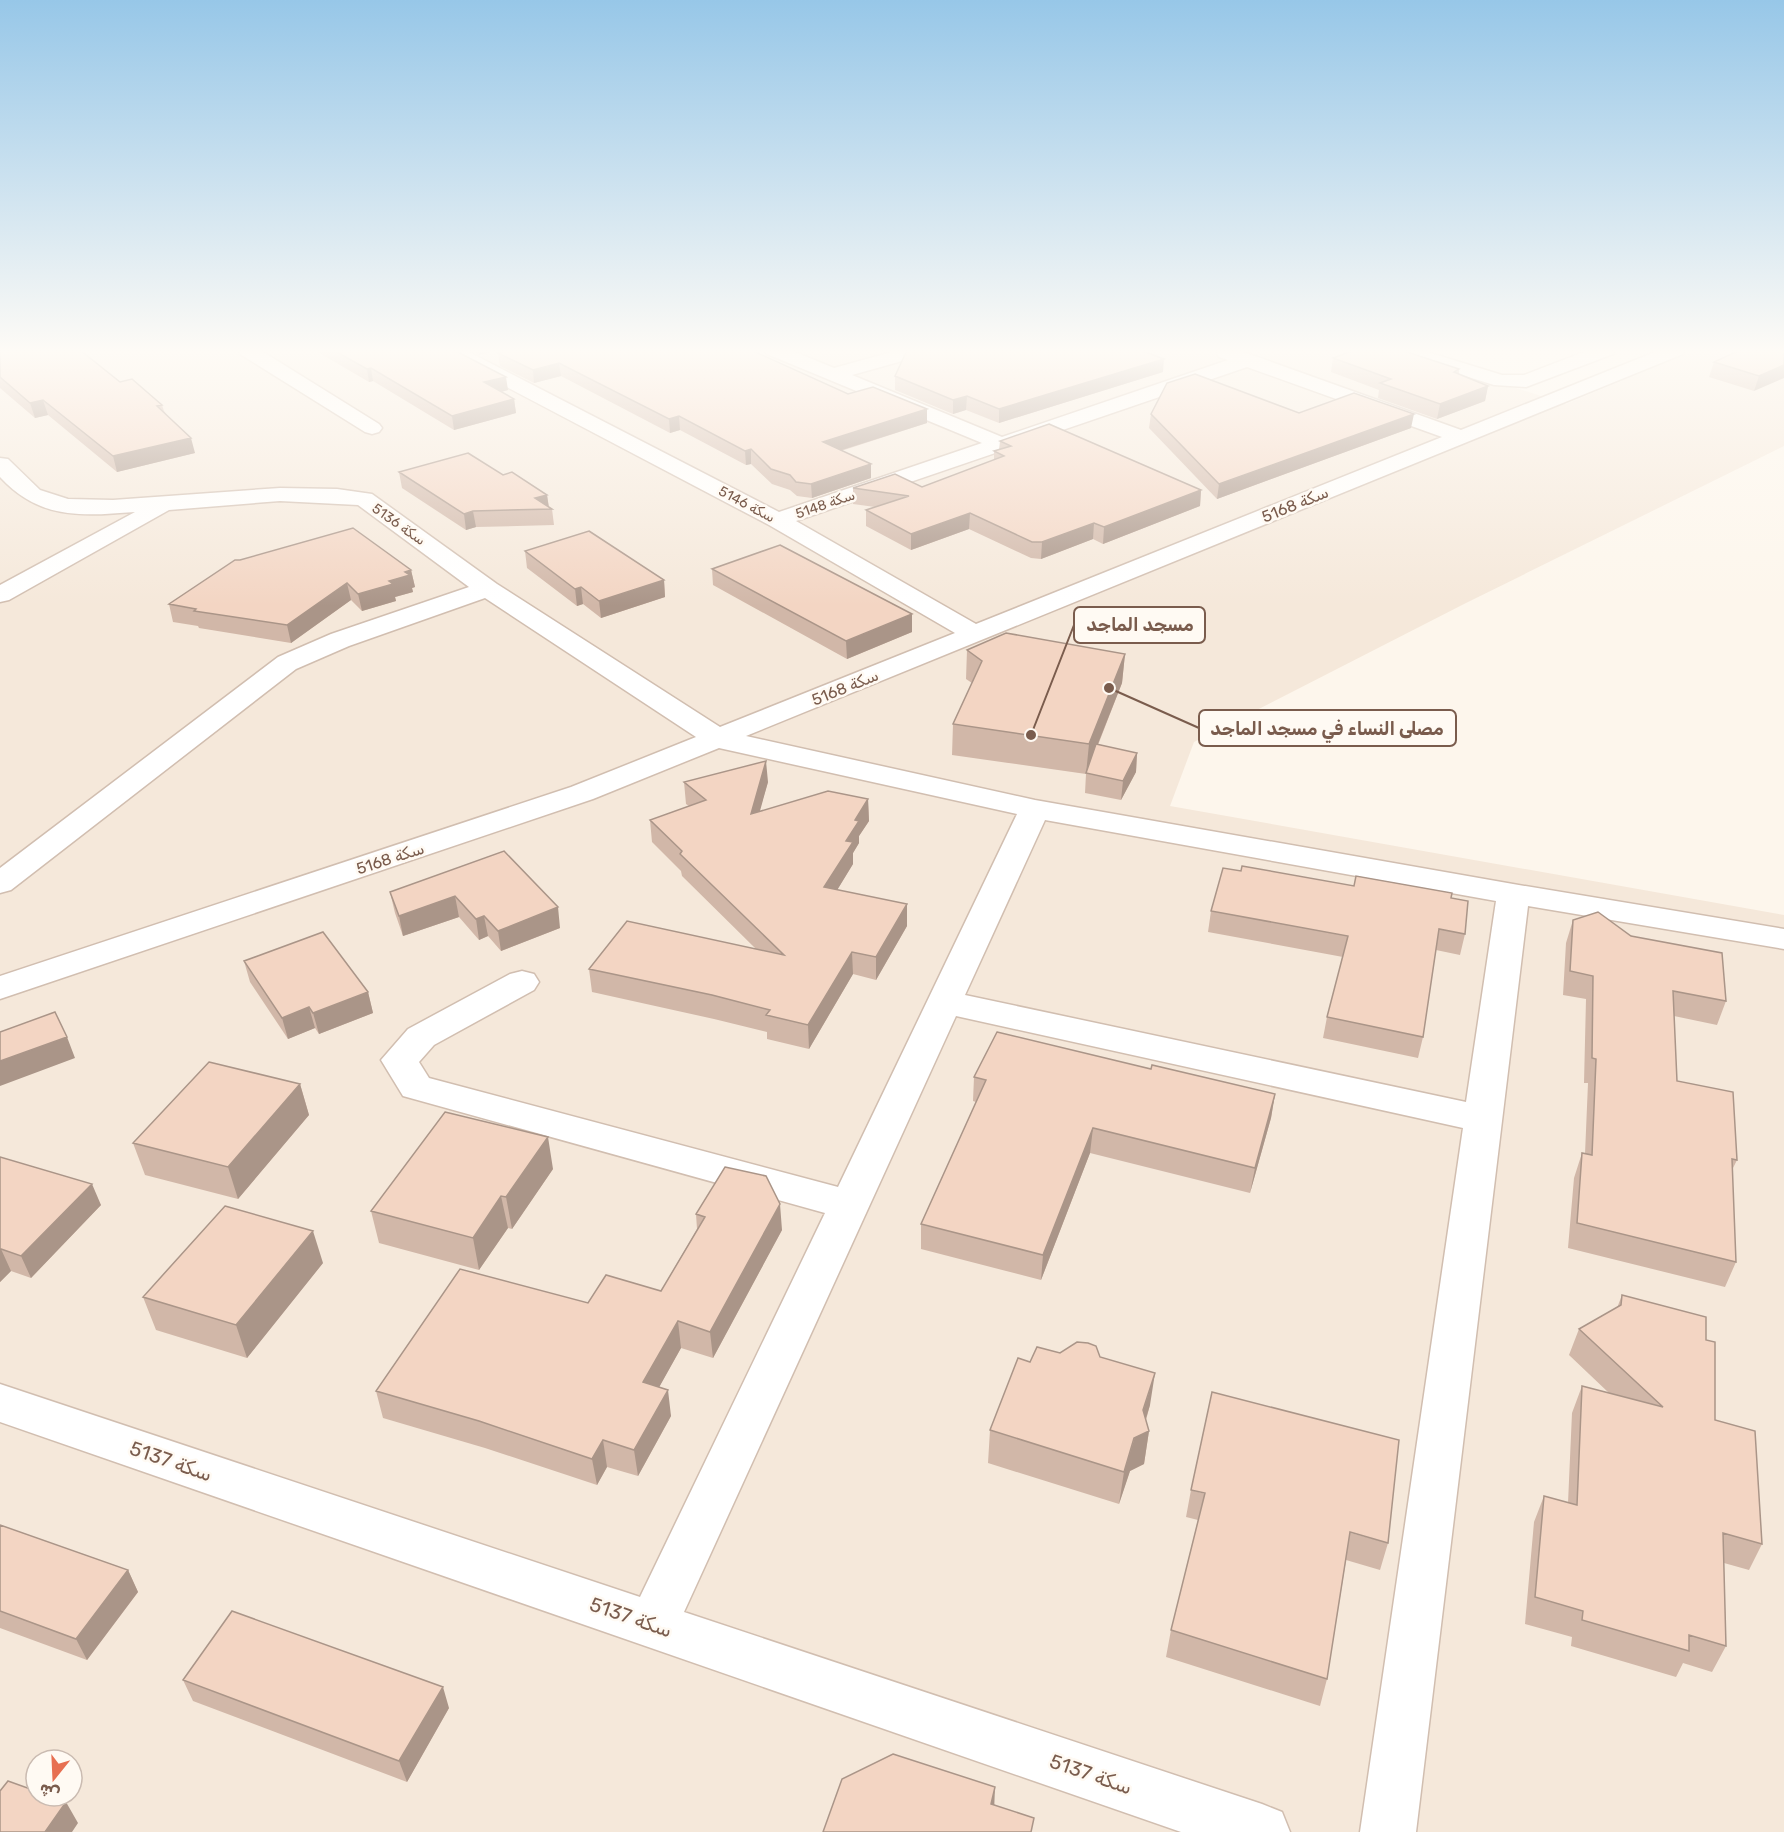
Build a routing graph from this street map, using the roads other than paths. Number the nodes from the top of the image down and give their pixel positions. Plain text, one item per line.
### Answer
1 (624, 435) edge
2 (982, 435) edge
3 (1027, 435) edge
4 (1457, 435) edge
5 (1465, 435) edge
6 (1461, 437) junction
7 (1002, 444) junction
8 (0, 464) edge
9 (165, 504) junction
10 (777, 520) junction
11 (488, 589) junction
12 (0, 595) edge
13 (975, 634) junction
14 (719, 739) junction
15 (1035, 809) junction
16 (0, 883) edge
17 (1513, 894) junction
18 (1784, 939) edge
19 (522, 982) dead end
20 (0, 988) edge
21 (945, 1002) junction
22 (1483, 1119) junction
23 (850, 1204) junction
24 (0, 1403) edge
25 (653, 1625) junction
26 (1262, 1832) edge
27 (1388, 1832) edge

1 - 10 street, سكة 5146
2 - 7 street
3 - 7 street, سكة 5148
4 - 6 street
5 - 6 street, سكة 5168
6 - 13 street, سكة 5168
7 - 10 street, سكة 5148
8 - 9 street, سكة 5136
9 - 11 street, سكة 5136
9 - 12 street
10 - 13 street, سكة 5146
11 - 14 street, سكة 5136
11 - 16 street
13 - 14 street, سكة 5168
14 - 15 street
14 - 20 street, سكة 5168
15 - 17 street
15 - 21 street
17 - 18 street
17 - 22 street
19 - 23 street
21 - 22 street
21 - 23 street
22 - 27 street
23 - 25 street
24 - 25 street, سكة 5137
25 - 26 street, سكة 5137

